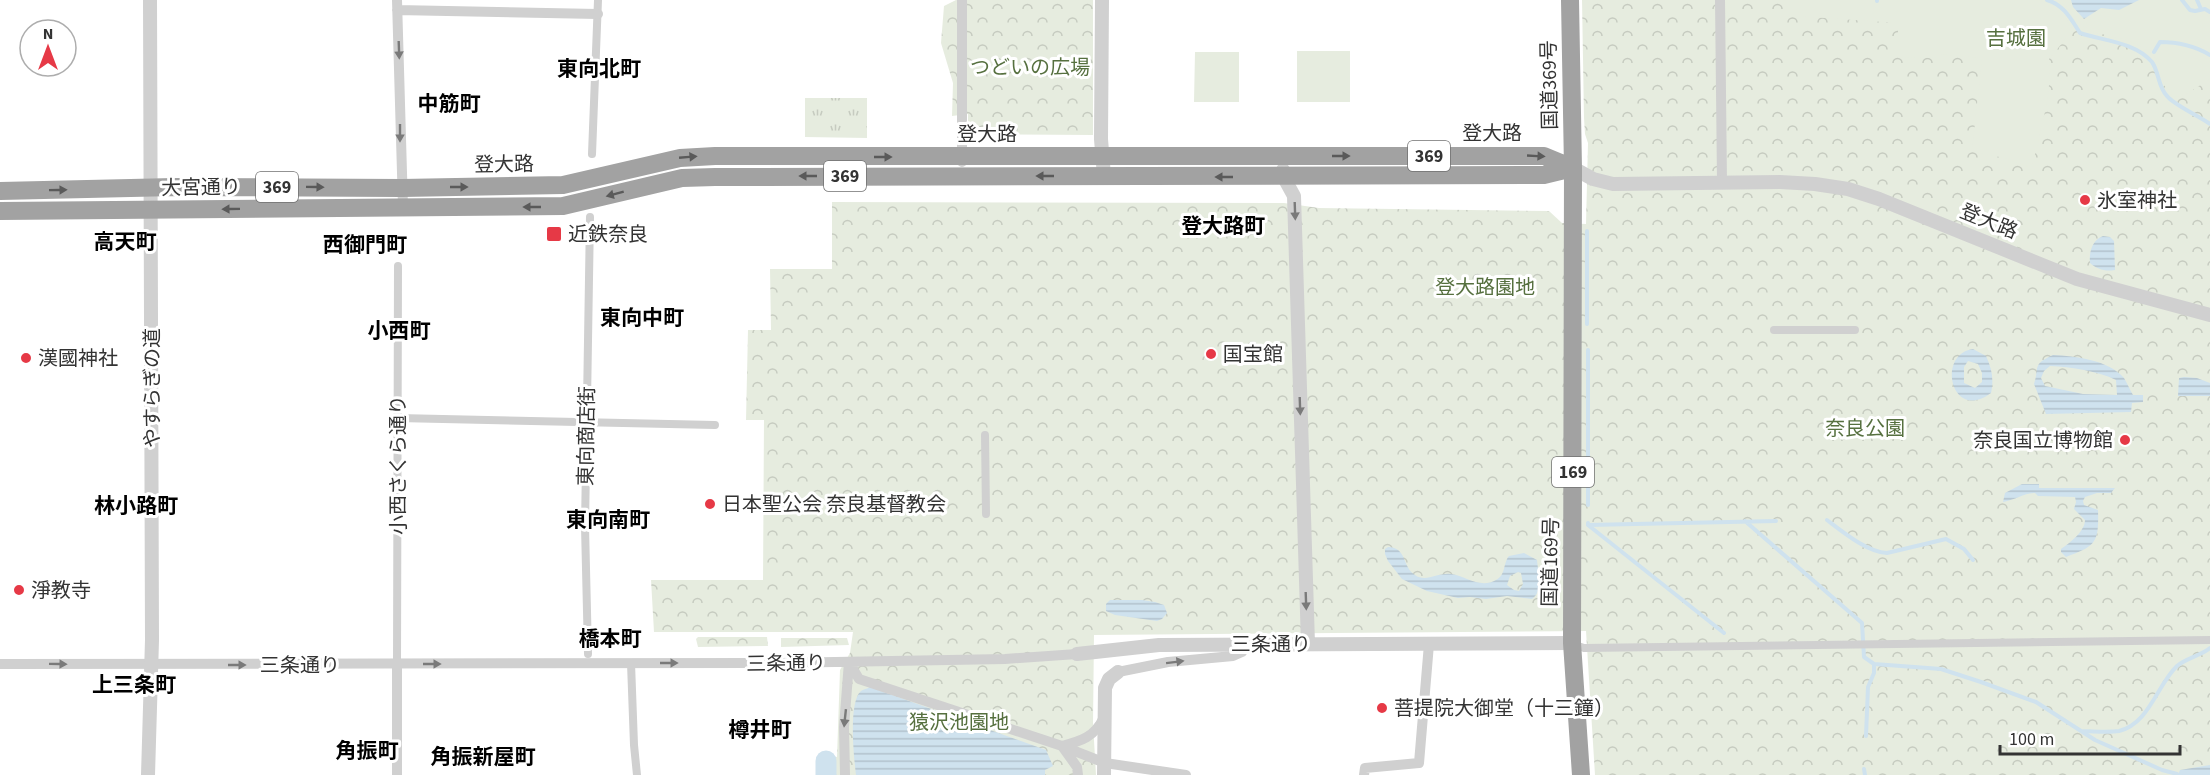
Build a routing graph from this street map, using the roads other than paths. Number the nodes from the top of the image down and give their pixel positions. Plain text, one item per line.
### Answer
1 (150, 0) edge
2 (598, 0) edge
3 (963, 0) edge
4 (1102, 0) edge
5 (1570, 0) edge
6 (1720, 0) edge
7 (397, 5) edge
8 (597, 14) junction
9 (592, 153) dead end
10 (715, 156) junction
11 (1104, 156) junction
12 (1282, 156) junction
13 (963, 157) junction
14 (1574, 168) junction
15 (953, 176) junction
16 (1104, 176) junction
17 (1283, 176) junction
18 (716, 177) junction
19 (1722, 182) junction
20 (152, 188) junction
21 (402, 188) junction
22 (0, 191) edge
23 (403, 207) junction
24 (151, 210) junction
25 (0, 211) edge
26 (590, 218) dead end
27 (398, 266) dead end
28 (2210, 315) edge
29 (1774, 330) dead end
30 (1855, 330) dead end
31 (398, 418) junction
32 (586, 422) junction
33 (715, 425) dead end
34 (985, 435) dead end
35 (986, 514) dead end
36 (2210, 640) edge
37 (1572, 643) junction
38 (1308, 644) junction
39 (1429, 644) junction
40 (1247, 645) junction
41 (588, 654) dead end
42 (1077, 654) joint
43 (849, 662) junction
44 (631, 663) junction
45 (0, 664) edge
46 (397, 664) junction
47 (152, 665) junction
48 (1118, 672) joint
49 (1105, 714) junction
50 (1062, 746) junction
51 (1105, 769) edge
52 (148, 775) edge
53 (397, 775) edge
54 (638, 775) edge
55 (845, 775) edge
56 (1078, 775) edge
57 (1186, 775) edge
58 (1364, 775) edge
59 (1581, 775) edge

1 - 20 street, やすらぎの道
2 - 8 street
3 - 13 street
4 - 11 street
5 - 14 highway, 国道369号
6 - 19 street
7 - 8 street
7 -> 21 street
8 - 9 street
10 -> 13 highway, 登大路 / 369
10 - 18 highway
21 -> 10 highway, 登大路 / 369
11 - 12 highway, 登大路 / 369
11 - 13 highway, 登大路 / 369
11 - 16 street
12 -> 14 highway, 登大路 / 369
12 - 17 street
13 - 15 street
14 - 17 highway, 369
14 - 19 street, 登大路
14 - 37 highway, 国道169号 / 169
16 -> 15 highway, 369
15 -> 18 highway, 369
17 -> 16 highway, 369
17 -> 38 street
18 -> 23 highway, 369
19 - 28 street, 登大路
20 -> 21 highway, 大宮通り / 369
22 -> 20 highway, 大宮通り / 369
20 - 24 street, やすらぎの道
21 - 23 street
23 -> 24 highway, 大宮通り / 369
24 - 25 highway, 大宮通り / 369
24 - 47 street, やすらぎの道
26 - 32 street, 東向商店街
27 - 31 street, 小西さくら通り
29 - 30 street
31 - 32 street
31 - 46 street, 小西さくら通り
32 - 33 street
32 - 41 street, 東向商店街
34 - 35 street
36 - 37 street
37 - 39 street, 三条通り
37 - 59 highway, 国道169号 / 169
38 - 39 street, 三条通り
38 - 40 street, 三条通り
39 - 58 street
40 - 42 street, 三条通り
48 -> 40 street
42 - 43 street, 三条通り
44 -> 43 street, 三条通り
43 - 50 street
43 -> 55 street
46 -> 44 street, 三条通り
44 - 54 street
45 -> 47 street, 三条通り
47 -> 46 street, 三条通り
46 - 53 street
47 - 52 street, やすらぎの道
48 - 49 street
49 - 50 street
49 - 51 street
50 - 51 street
50 - 56 street
51 - 57 street

